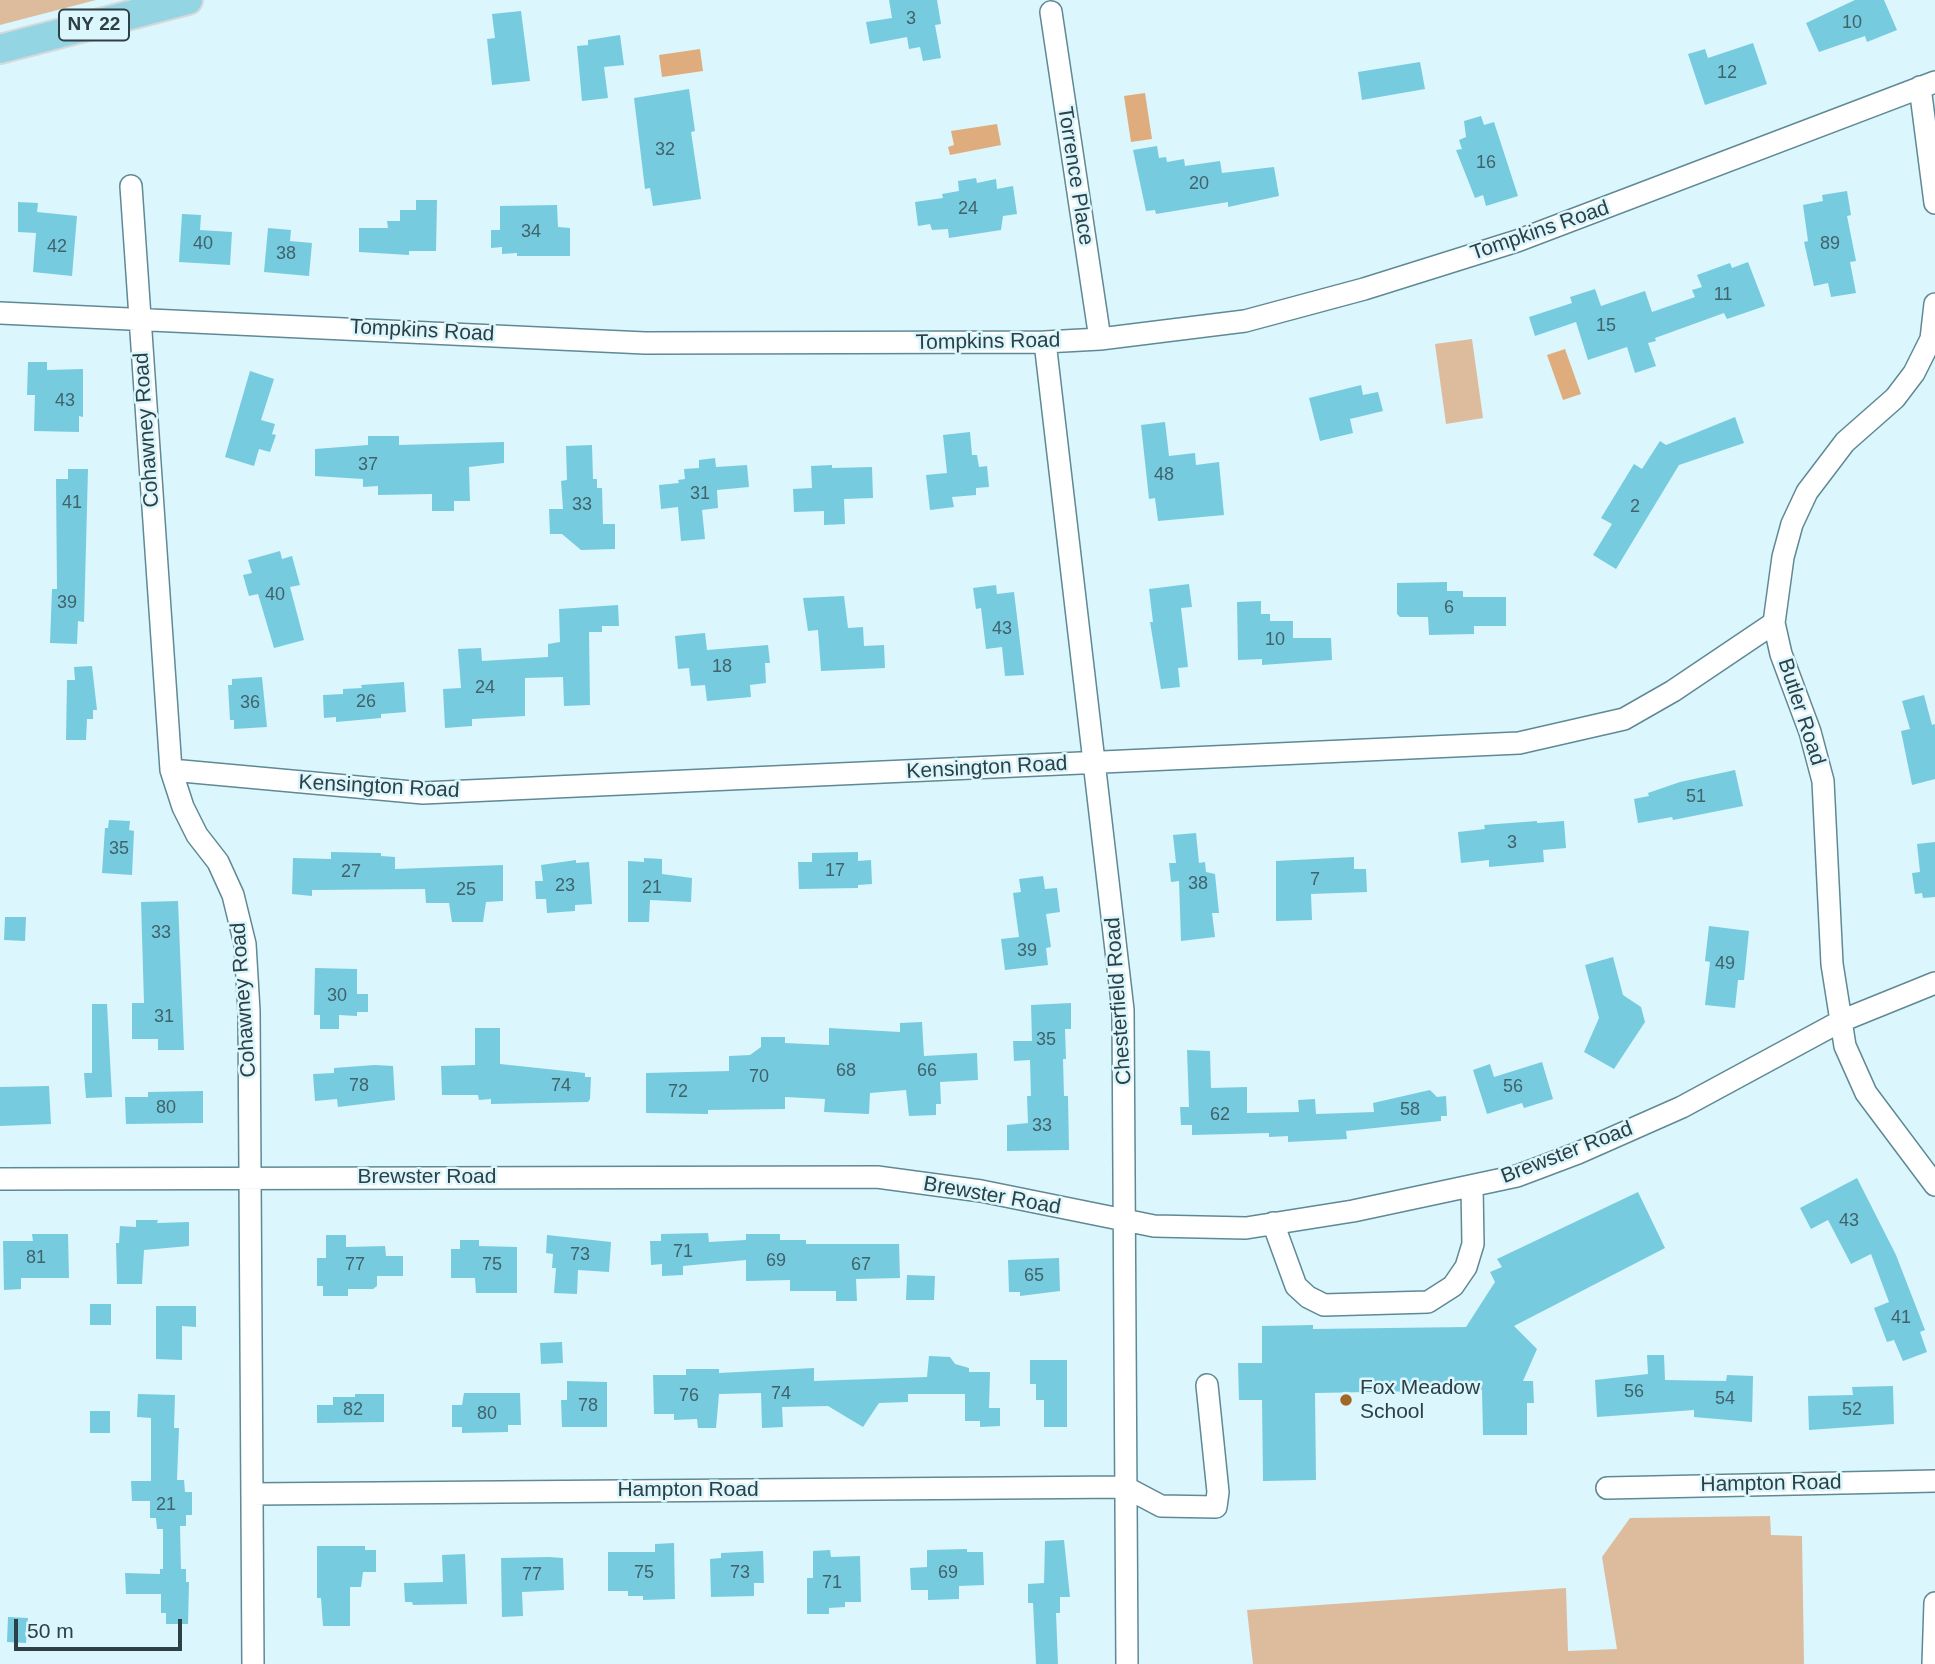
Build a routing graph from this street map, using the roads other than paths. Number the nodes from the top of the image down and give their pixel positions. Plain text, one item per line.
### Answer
1 (188, 0) edge
2 (1051, 12) dead end
3 (0, 49) edge
4 (1928, 85) edge
5 (131, 186) dead end
6 (1935, 203) edge
7 (1935, 304) edge
8 (0, 313) edge
9 (139, 320) junction
10 (1100, 339) junction
11 (1045, 342) junction
12 (1924, 372) edge
13 (1774, 623) junction
14 (1095, 764) junction
15 (171, 770) junction
16 (1935, 984) edge
17 (1841, 1021) junction
18 (251, 1177) junction
19 (0, 1179) edge
20 (1935, 1185) edge
21 (1472, 1186) junction
22 (1124, 1220) junction
23 (1273, 1223) junction
24 (1207, 1385) dead end
25 (1935, 1481) edge
26 (1125, 1487) junction
27 (1607, 1488) dead end
28 (252, 1494) junction
29 (1935, 1602) edge
30 (253, 1664) edge
31 (1127, 1664) edge
32 (1933, 1664) edge

1 - 3 main road, NY 22
2 - 10 street, Torrence Place
4 - 6 street
4 - 10 street, Tompkins Road
5 - 9 street, Cohawney Road
7 - 12 street, Butler Road
8 - 9 street, Tompkins Road
9 - 11 street, Tompkins Road
9 - 15 street, Cohawney Road
10 - 11 street, Tompkins Road
11 - 14 street, Chesterfield Road
12 - 13 street, Butler Road
13 - 14 street, Kensington Road
13 - 17 street, Butler Road
14 - 15 street, Kensington Road
14 - 22 street, Chesterfield Road
15 - 18 street, Cohawney Road
16 - 17 street, Brewster Road
17 - 20 street, Butler Road
17 - 21 street, Brewster Road
18 - 19 street, Brewster Road
18 - 22 street, Brewster Road
18 - 28 street, Cohawney Road
21 - 23 street, Brewster Road
21 - 23 street
22 - 23 street, Brewster Road
22 - 26 street, Chesterfield Road
24 - 26 street
25 - 27 street, Hampton Road
26 - 28 street, Hampton Road
26 - 31 street, Chesterfield Road
28 - 30 street, Cohawney Road
29 - 32 street

